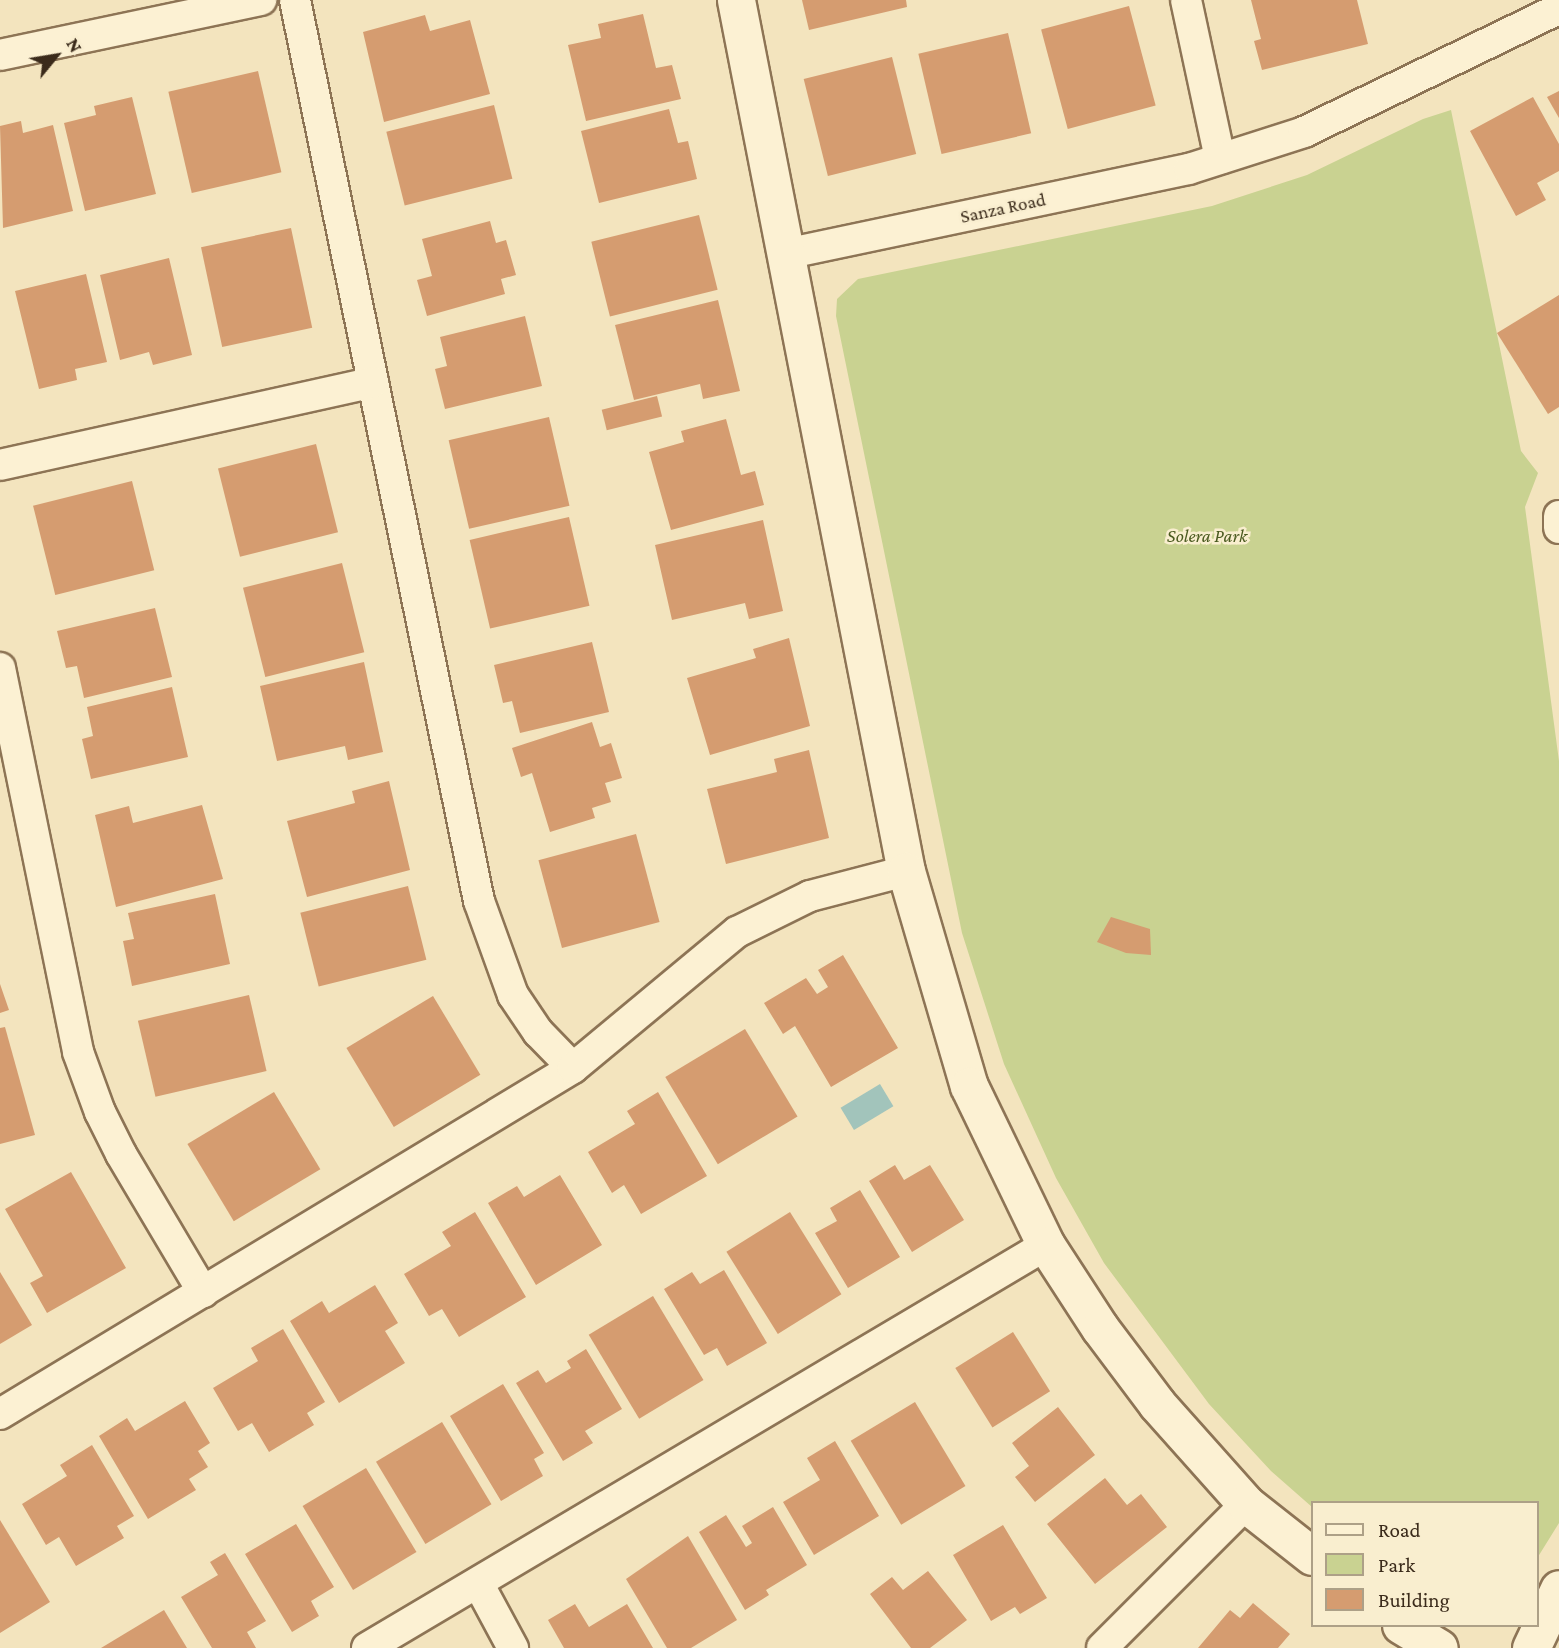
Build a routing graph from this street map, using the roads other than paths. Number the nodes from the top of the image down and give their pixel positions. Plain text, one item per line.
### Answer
1 (261, 0) edge
2 (295, 0) edge
3 (736, 0) edge
4 (1186, 0) edge
5 (1559, 9) edge
6 (0, 55) edge
7 (1220, 158) junction
8 (785, 254) junction
9 (373, 382) junction
10 (0, 465) edge
11 (1559, 516) edge
12 (1559, 528) edge
13 (0, 668) edge
14 (906, 871) junction
15 (573, 1068) junction
16 (1046, 1245) junction
17 (204, 1292) junction
18 (0, 1413) edge
19 (1246, 1503) junction
20 (1310, 1554) edge
21 (478, 1583) junction
22 (1559, 1589) edge
23 (1404, 1627) edge
24 (367, 1648) edge
25 (513, 1648) edge
26 (1102, 1648) edge
27 (1439, 1648) edge
28 (1531, 1648) edge

1 - 6 street
2 - 9 street
3 - 8 street
4 - 7 street
5 - 7 street, Sanza Road
7 - 8 street, Sanza Road
8 - 14 street
9 - 10 street
9 - 15 street
11 - 12 street
13 - 17 street
14 - 15 street
14 - 16 street
15 - 17 street
16 - 19 street
16 - 21 street
17 - 18 street
19 - 20 street
19 - 26 street
21 - 24 street
21 - 25 street
22 - 28 street
23 - 27 street

